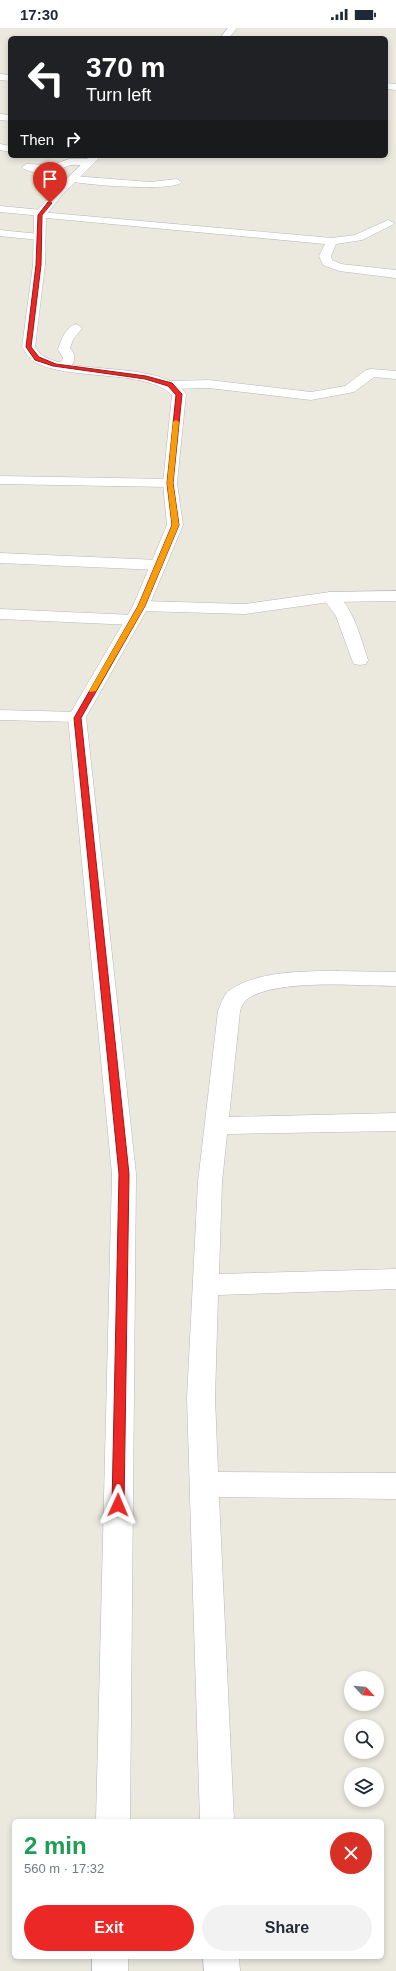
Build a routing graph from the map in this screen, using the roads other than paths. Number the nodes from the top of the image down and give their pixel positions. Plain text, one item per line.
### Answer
1 (233, 28) edge
2 (226, 36) edge
3 (91, 158) edge
4 (27, 166) dead end
5 (73, 179) junction
6 (177, 182) dead end
7 (0, 209) edge
8 (41, 214) junction
9 (388, 223) dead end
10 (0, 233) edge
11 (39, 237) junction
12 (332, 241) junction
13 (396, 274) edge
14 (76, 328) dead end
15 (65, 366) junction
16 (396, 375) edge
17 (170, 385) junction
18 (0, 480) edge
19 (170, 483) junction
20 (0, 558) edge
21 (158, 565) junction
22 (396, 596) edge
23 (330, 597) junction
24 (137, 613) junction
25 (0, 614) edge
26 (360, 660) dead end
27 (0, 715) edge
28 (77, 718) junction
29 (396, 979) edge
30 (396, 1122) edge
31 (216, 1126) junction
32 (396, 1279) edge
33 (206, 1286) junction
34 (204, 1484) junction
35 (396, 1486) edge
36 (113, 1819) edge
37 (216, 1819) edge
38 (110, 1959) edge
39 (222, 1959) edge
40 (110, 1971) edge
41 (222, 1971) edge

1 - 2 street
3 - 4 lane
3 - 5 street
5 - 6 lane
5 - 8 street
7 - 8 lane
8 - 11 street
8 - 12 street
9 - 12 street
10 - 11 lane
11 - 15 street
12 - 13 street
14 - 15 lane
15 - 17 street
16 - 17 street
17 - 19 street
18 - 19 street
19 - 21 street
20 - 21 street
21 - 24 street
22 - 23 street
23 - 24 street
23 - 26 lane
24 - 25 lane
24 - 28 street
27 - 28 street
28 - 36 street
29 - 31 street
30 - 31 street
31 - 33 street
32 - 33 street
33 - 34 street
34 - 35 street
34 - 37 street
38 - 40 street
39 - 41 street

